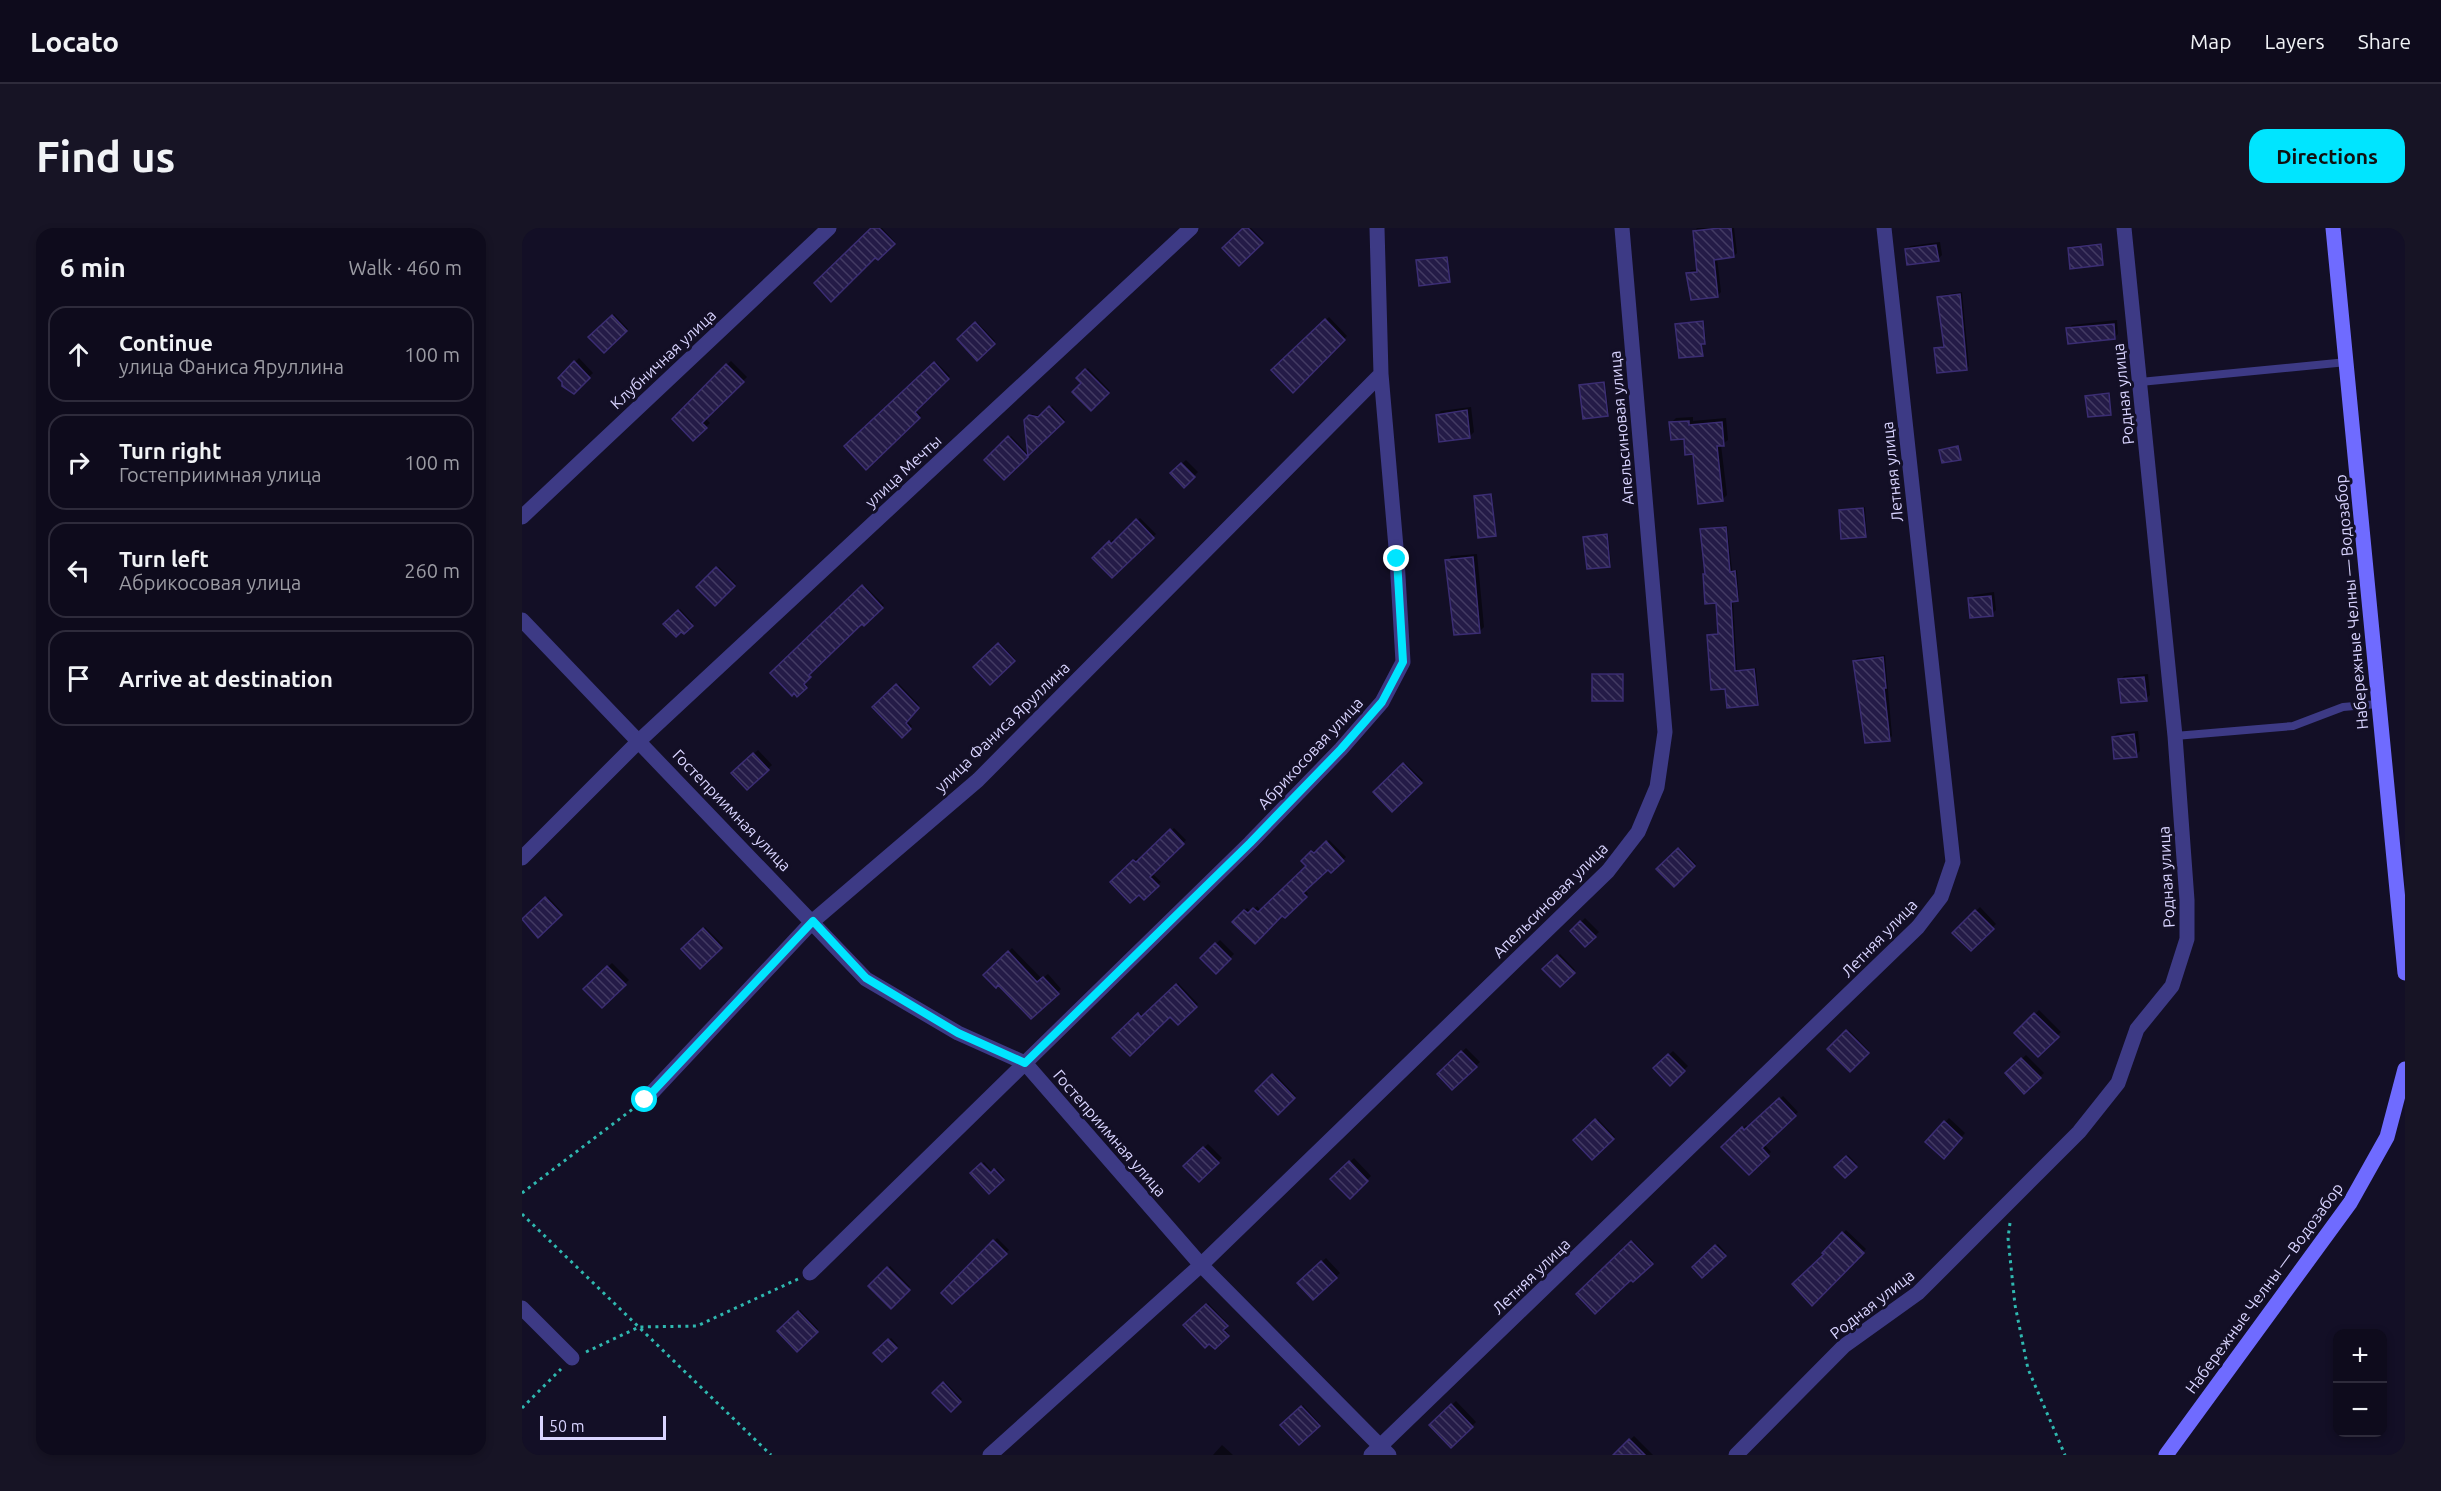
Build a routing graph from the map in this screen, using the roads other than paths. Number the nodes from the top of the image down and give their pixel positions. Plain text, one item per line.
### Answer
1 (829, 228) edge
2 (1191, 228) edge
3 (1377, 228) edge
4 (1622, 228) edge
5 (1884, 228) edge
6 (2124, 228) edge
7 (2333, 228) edge
8 (2347, 362) junction
9 (1381, 374) junction
10 (2140, 382) junction
11 (522, 517) edge
12 (522, 620) edge
13 (2378, 704) junction
14 (2175, 736) junction
15 (640, 740) junction
16 (522, 858) edge
17 (813, 921) junction
18 (2405, 973) edge
19 (1025, 1063) junction
20 (2405, 1069) edge
21 (645, 1100) road end
22 (1201, 1265) junction
23 (810, 1273) road end
24 (522, 1308) edge
25 (572, 1358) road end
26 (1380, 1452) edge
27 (990, 1455) edge
28 (1736, 1455) edge
29 (2166, 1455) edge

1 - 11 street, Клубничная улица
2 - 15 street, улица Мечты
3 - 9 street, Абрикосовая улица
4 - 22 street, Апельсиновая улица
5 - 26 street, Летняя улица
6 - 10 street, Родная улица
7 - 8 main road, Набережные Челны — Водозабор
8 - 10 lane
8 - 13 main road, Набережные Челны — Водозабор
9 - 17 street, улица Фаниса Яруллина
9 - 19 street, Абрикосовая улица
10 - 14 street, Родная улица
12 - 15 street, Гостеприимная улица
13 - 14 lane
13 - 18 main road, Набережные Челны — Водозабор
14 - 28 street, Родная улица
15 - 16 street, улица Мечты
15 - 17 street, Гостеприимная улица
17 - 19 street, Гостеприимная улица
17 - 21 street, улица Фаниса Яруллина
19 - 22 street, Гостеприимная улица
19 - 23 street, Абрикосовая улица
20 - 29 main road, Набережные Челны — Водозабор
22 - 26 street, Гостеприимная улица
22 - 27 street, Апельсиновая улица
24 - 25 street

